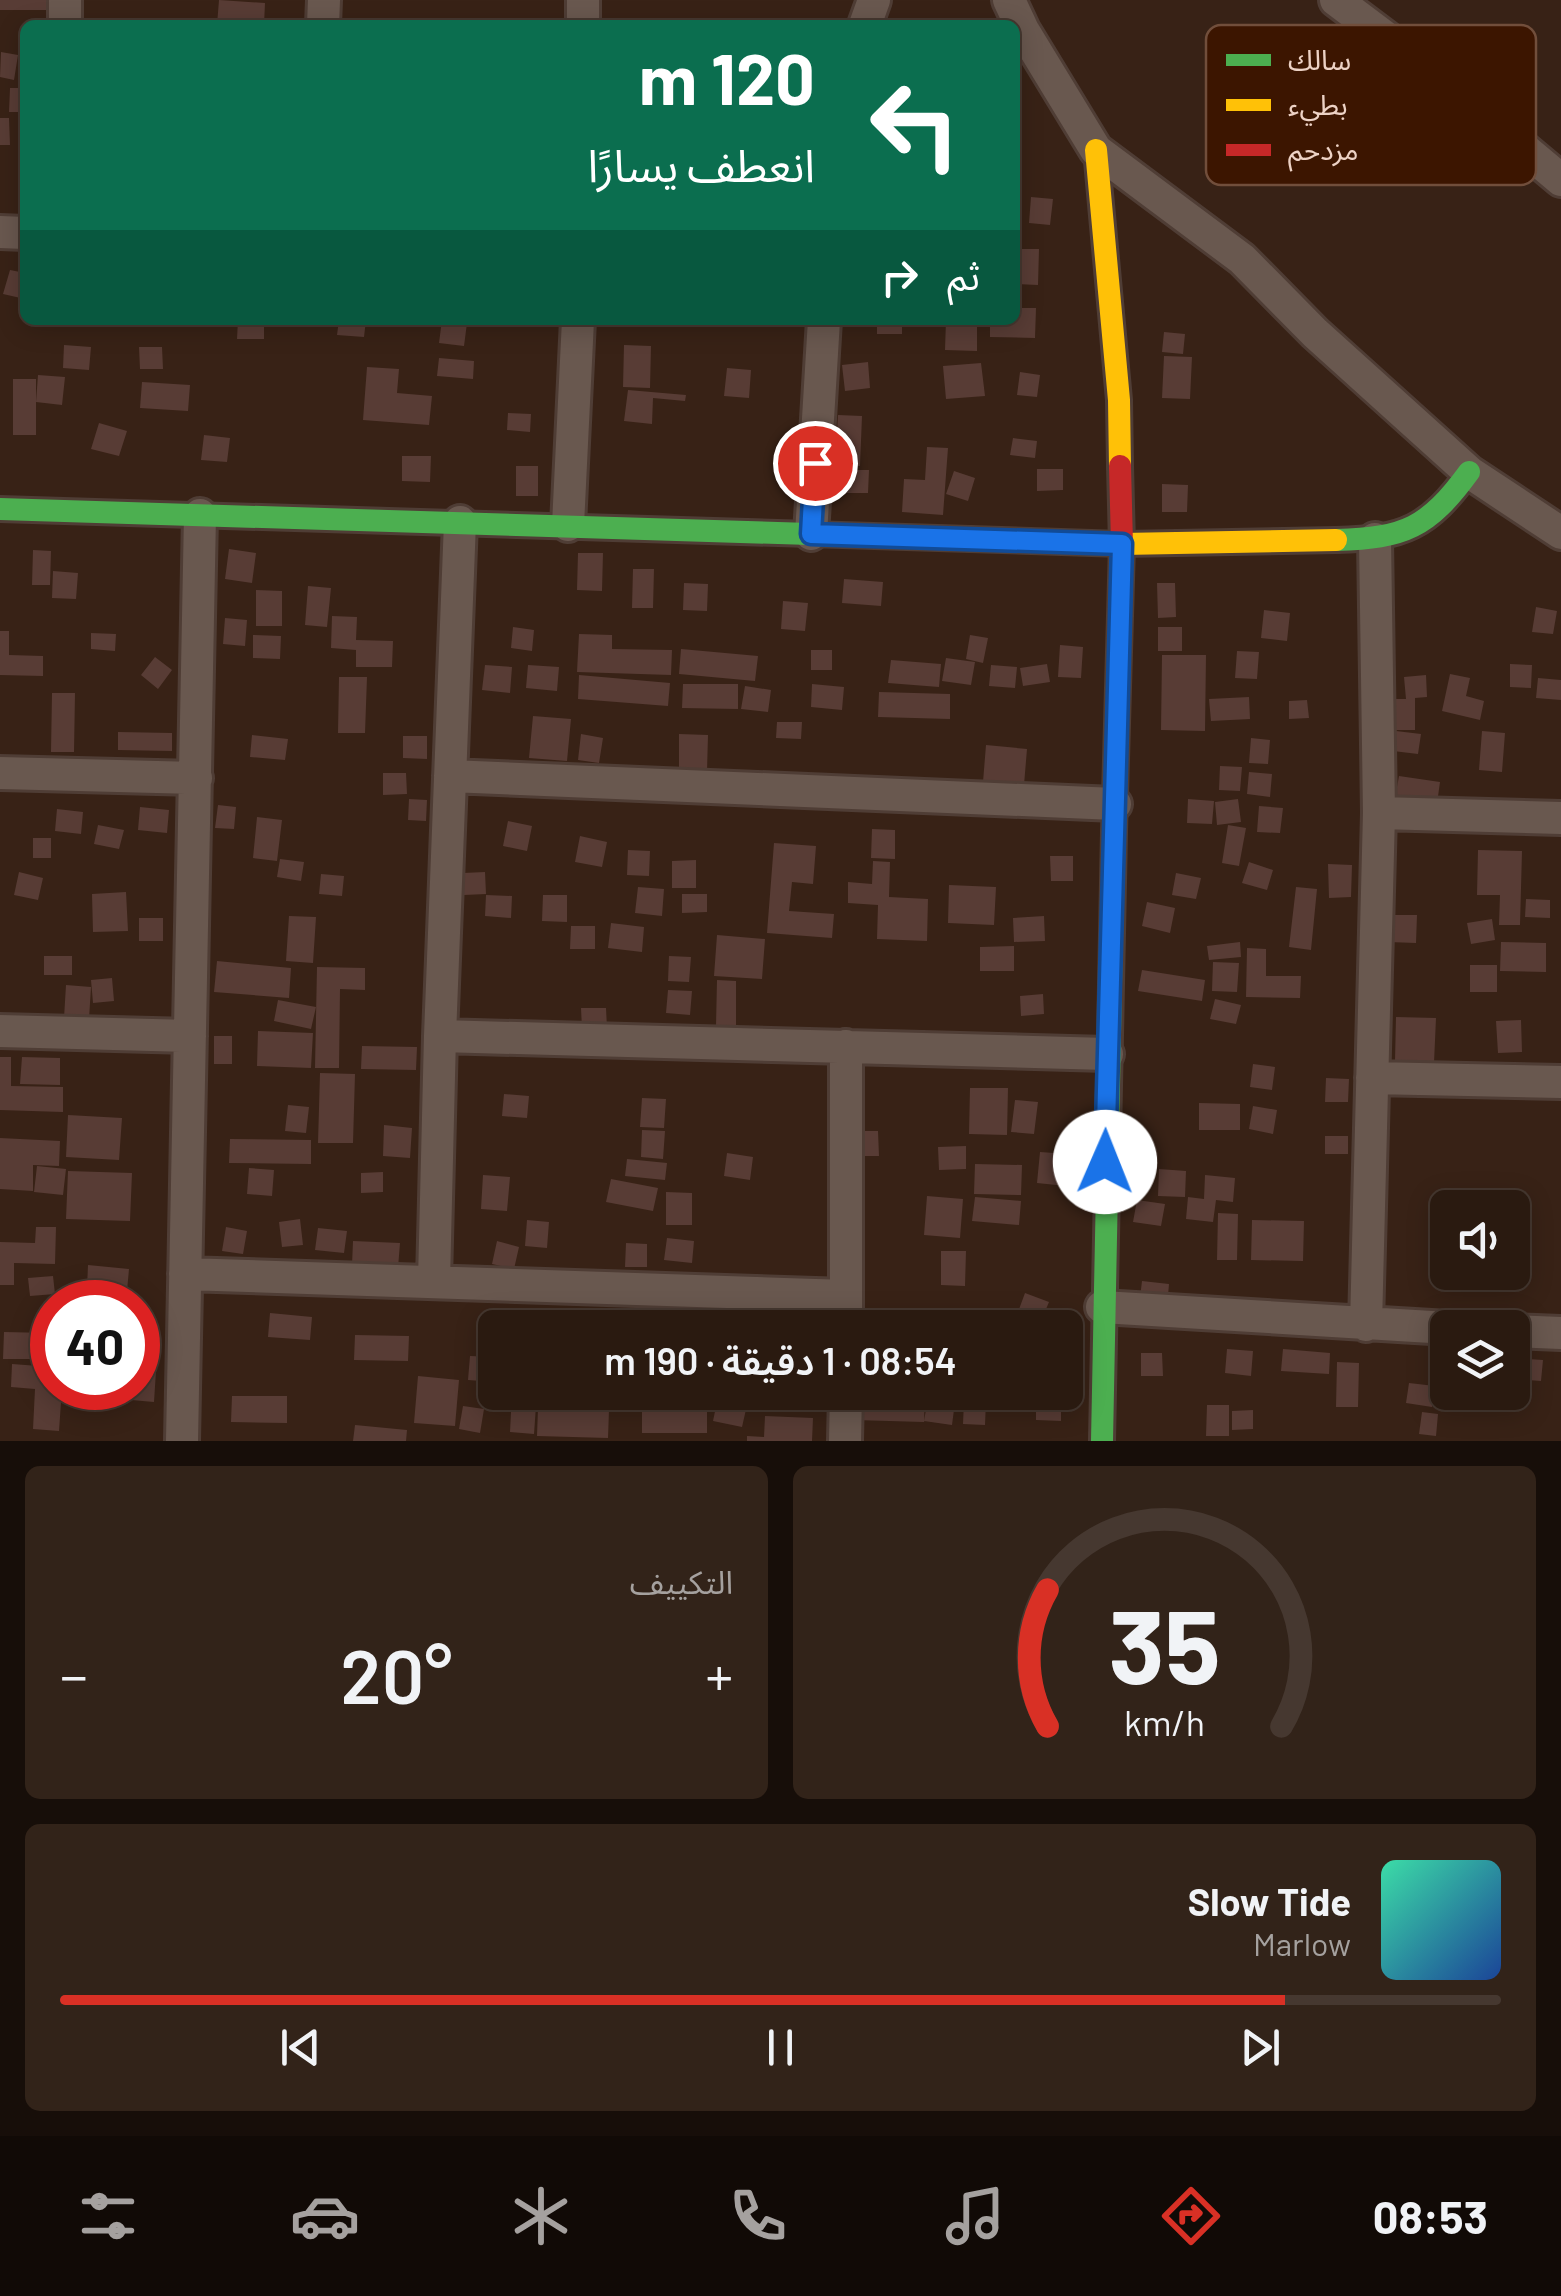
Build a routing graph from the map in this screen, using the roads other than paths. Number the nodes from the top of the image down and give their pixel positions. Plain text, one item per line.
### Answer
1 (1336, 0) edge
2 (1020, 22) edge
3 (1369, 25) edge
4 (1096, 150) junction
5 (1536, 159) edge
6 (1561, 180) edge
7 (578, 325) edge
8 (824, 325) edge
9 (1468, 472) junction
10 (0, 509) edge
11 (200, 515) junction
12 (460, 522) junction
13 (568, 525) junction
14 (1561, 533) edge
15 (811, 534) junction
16 (1374, 539) junction
17 (1122, 544) junction
18 (0, 773) edge
19 (450, 776) junction
20 (196, 778) junction
21 (1115, 804) junction
22 (1379, 814) junction
23 (1561, 818) edge
24 (0, 1032) edge
25 (190, 1036) junction
26 (440, 1036) junction
27 (846, 1046) junction
28 (1106, 1054) junction
29 (1372, 1078) junction
30 (1561, 1082) edge
31 (185, 1274) junction
32 (434, 1280) junction
33 (1102, 1307) junction
34 (820, 1310) edge
35 (846, 1310) edge
36 (1366, 1325) junction
37 (1430, 1327) edge
38 (1530, 1332) edge
39 (1561, 1333) edge
40 (846, 1410) edge
41 (182, 1441) edge
42 (845, 1441) edge
43 (1102, 1441) edge

1 - 3 street
2 - 4 street
4 - 9 street
4 - 17 street
5 - 6 street
7 - 13 street
8 - 15 street
9 - 14 street
9 - 16 street
10 - 11 street
11 - 12 street
11 - 20 street
12 - 13 street
12 - 19 street
13 - 15 street
15 - 17 street
16 - 17 street
16 - 22 street
17 - 21 street
18 - 20 street
19 - 21 street
19 - 26 street
20 - 25 street
21 - 28 street
22 - 23 street
22 - 29 street
24 - 25 street
25 - 31 street
26 - 27 street
26 - 32 street
27 - 28 street
27 - 35 street
28 - 33 street
29 - 30 street
29 - 36 street
31 - 32 street
31 - 41 street
32 - 34 street
33 - 36 street
33 - 43 street
36 - 37 street
38 - 39 street
40 - 42 street

